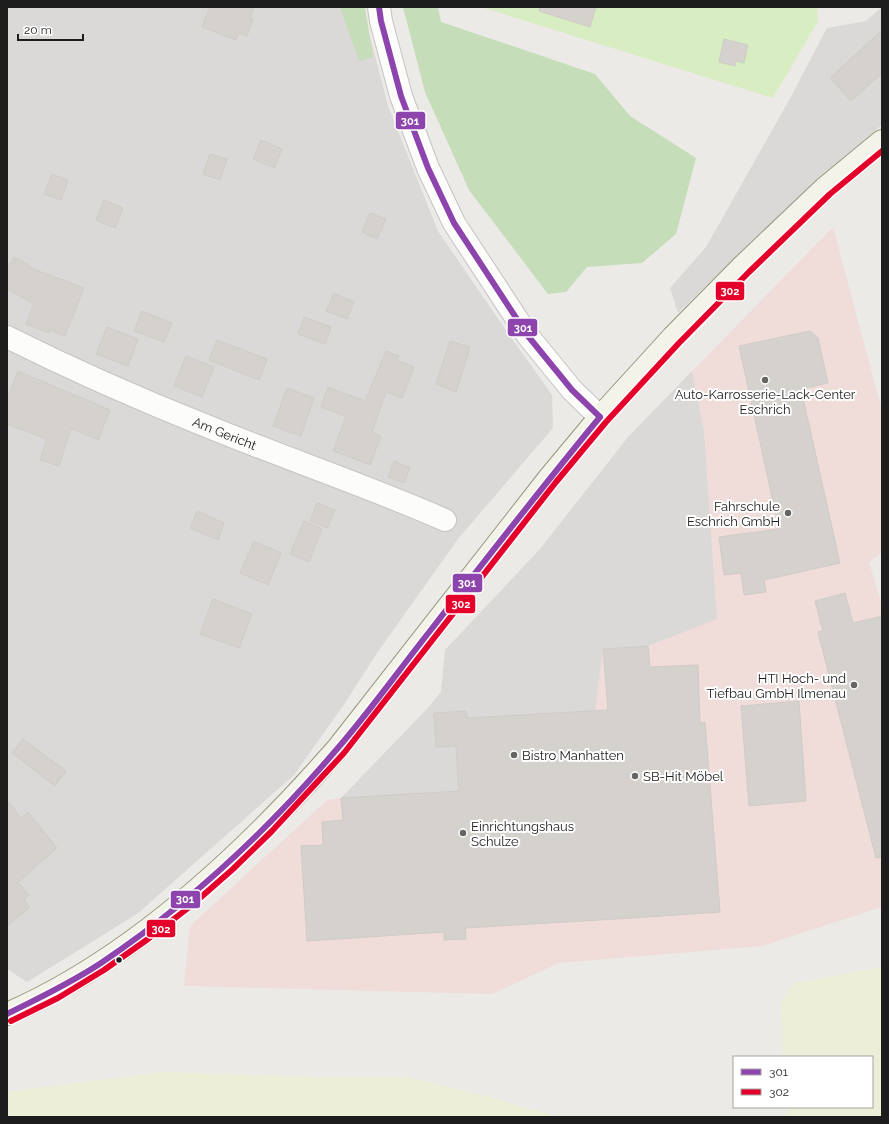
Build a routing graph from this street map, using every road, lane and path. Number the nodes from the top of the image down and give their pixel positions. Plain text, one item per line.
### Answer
1 (379, 7) edge
2 (882, 141) edge
3 (7, 337) edge
4 (600, 417) junction
5 (445, 520) dead end
6 (8, 1012) edge

1 - 4 street
2 - 4 main road
3 - 5 street, Am Gericht
4 - 6 main road

